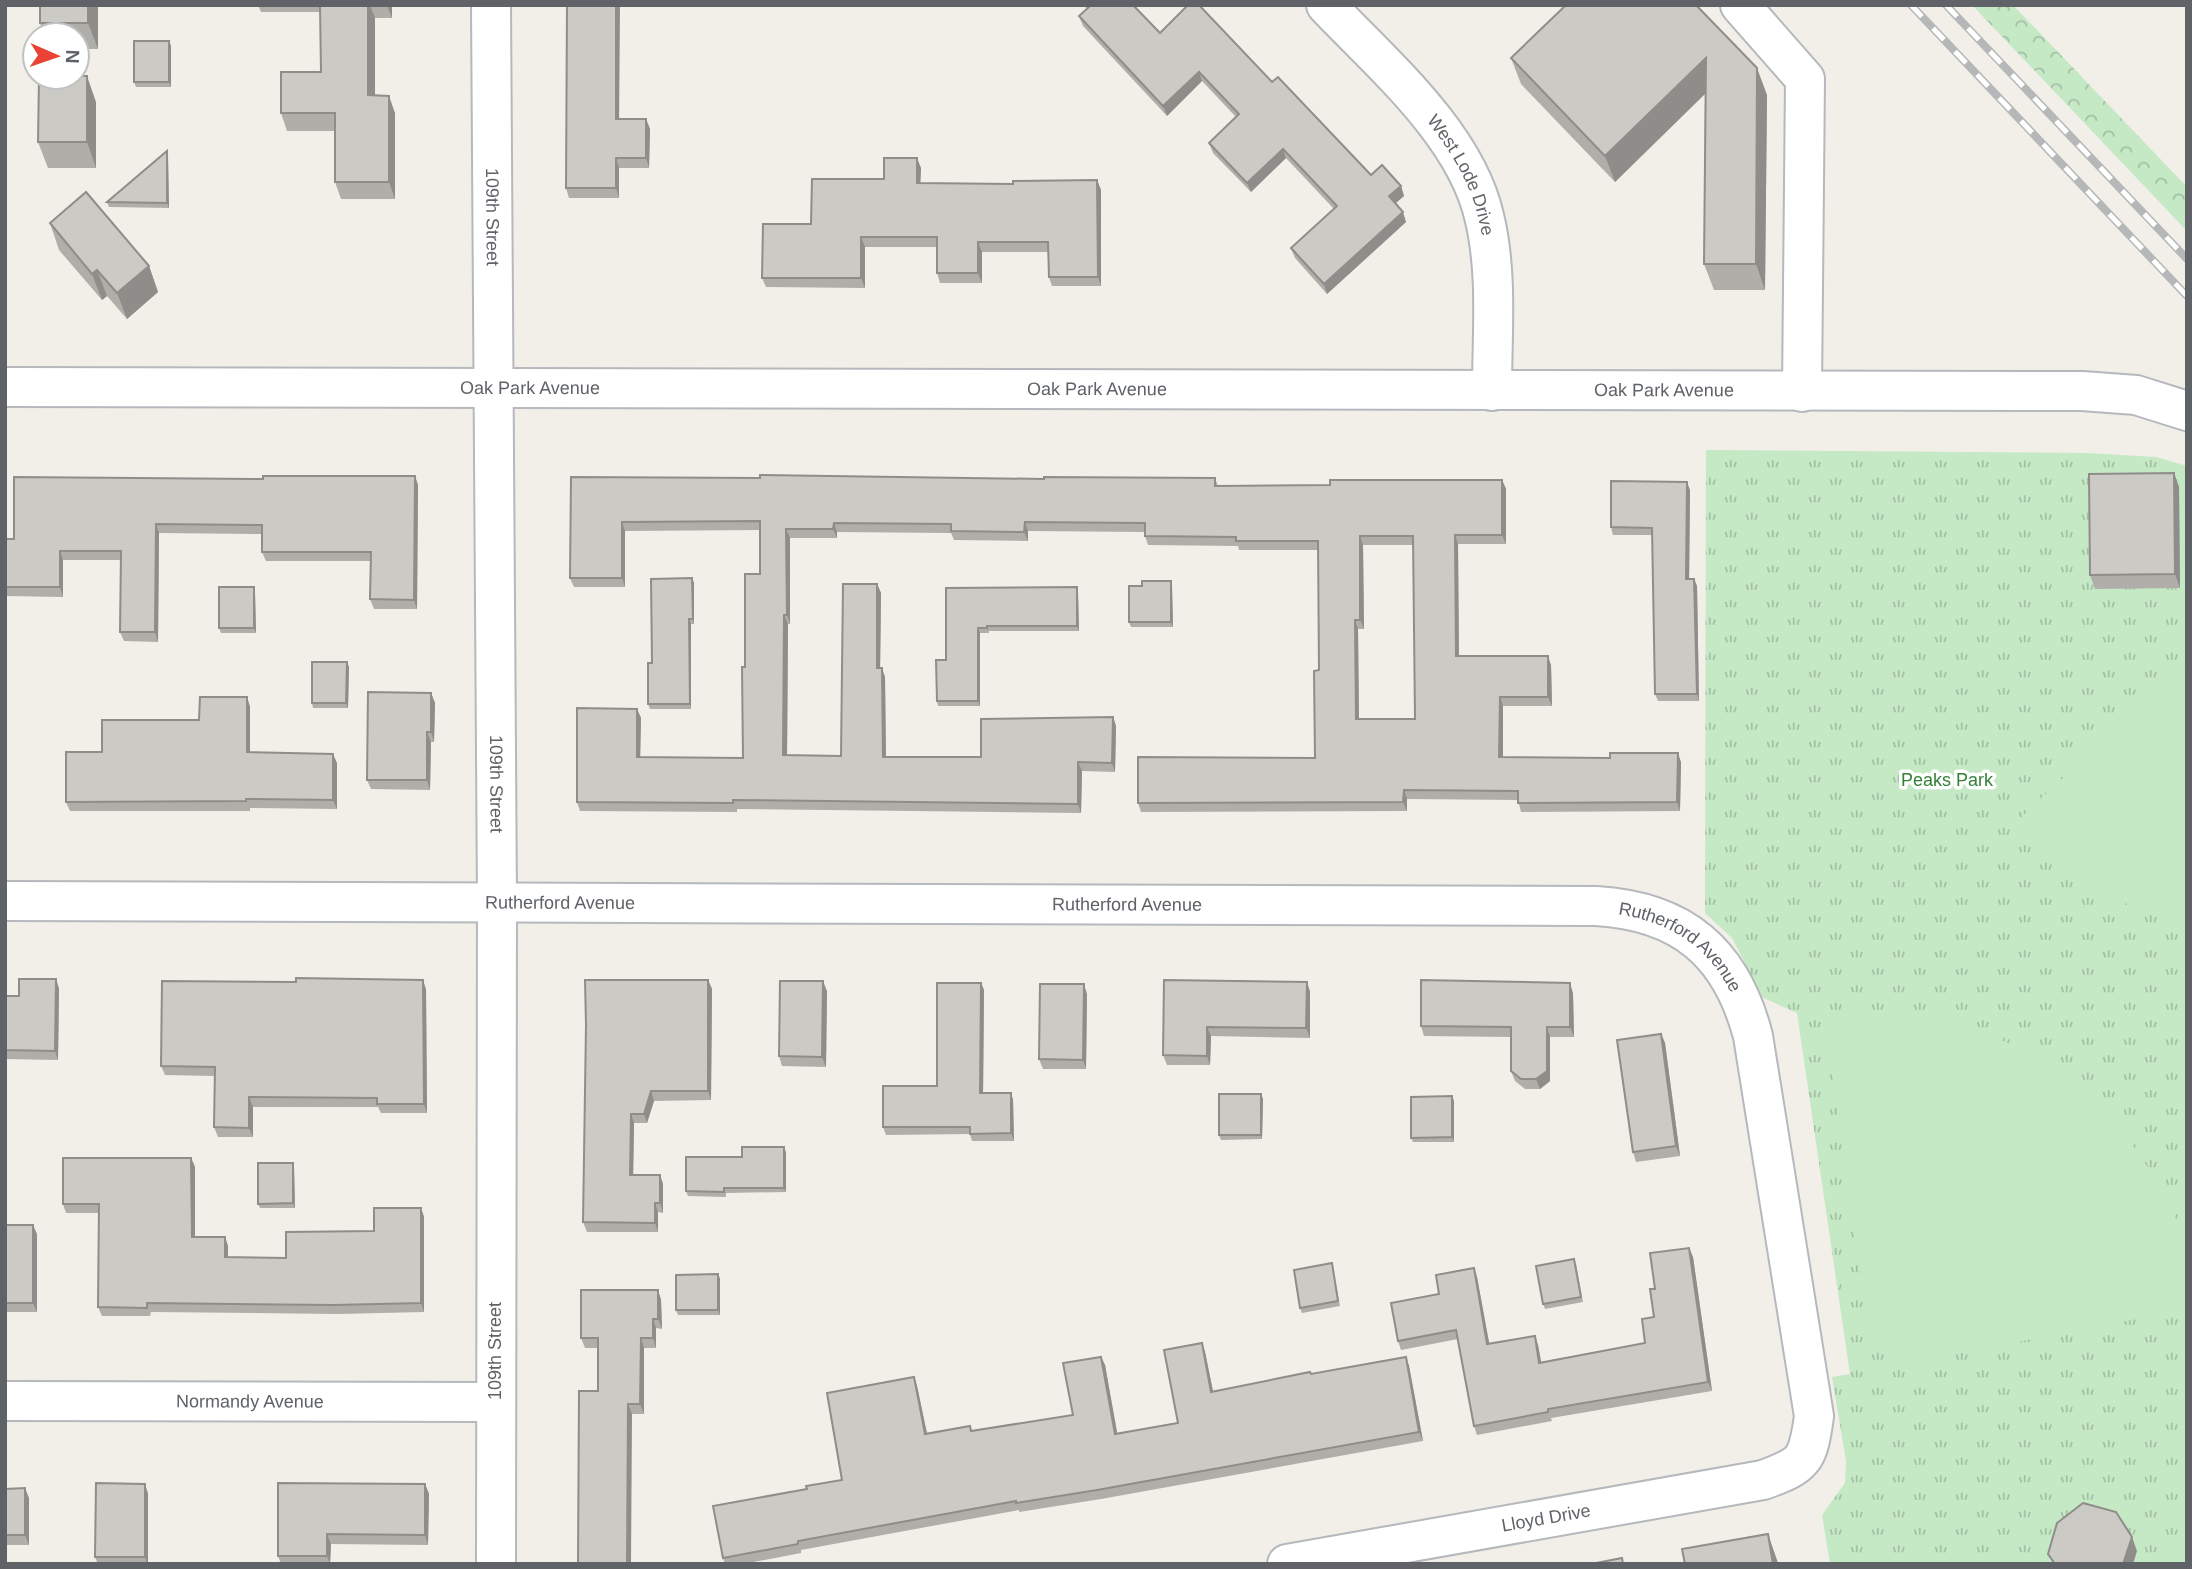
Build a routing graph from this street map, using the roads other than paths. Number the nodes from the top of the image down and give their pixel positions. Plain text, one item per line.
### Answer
1 (491, 5) edge
2 (1326, 5) edge
3 (1740, 5) edge
4 (5, 387) edge
5 (492, 388) junction
6 (1492, 391) junction
7 (1802, 392) junction
8 (2187, 411) edge
9 (5, 901) edge
10 (496, 902) junction
11 (5, 1401) edge
12 (495, 1402) junction
13 (1802, 1461) joint
14 (496, 1564) edge
15 (1287, 1564) edge

1 - 5 street, 109th Street
2 - 6 street, West Lode Drive
3 - 7 street
4 - 5 street, Oak Park Avenue
5 - 6 street, Oak Park Avenue
5 - 10 street, 109th Street
6 - 7 street, Oak Park Avenue
7 - 8 street, Oak Park Avenue
9 - 10 street, Rutherford Avenue
10 - 12 street, 109th Street
10 - 13 street, Rutherford Avenue
11 - 12 street, Normandy Avenue
12 - 14 street, 109th Street
13 - 15 street, Lloyd Drive

